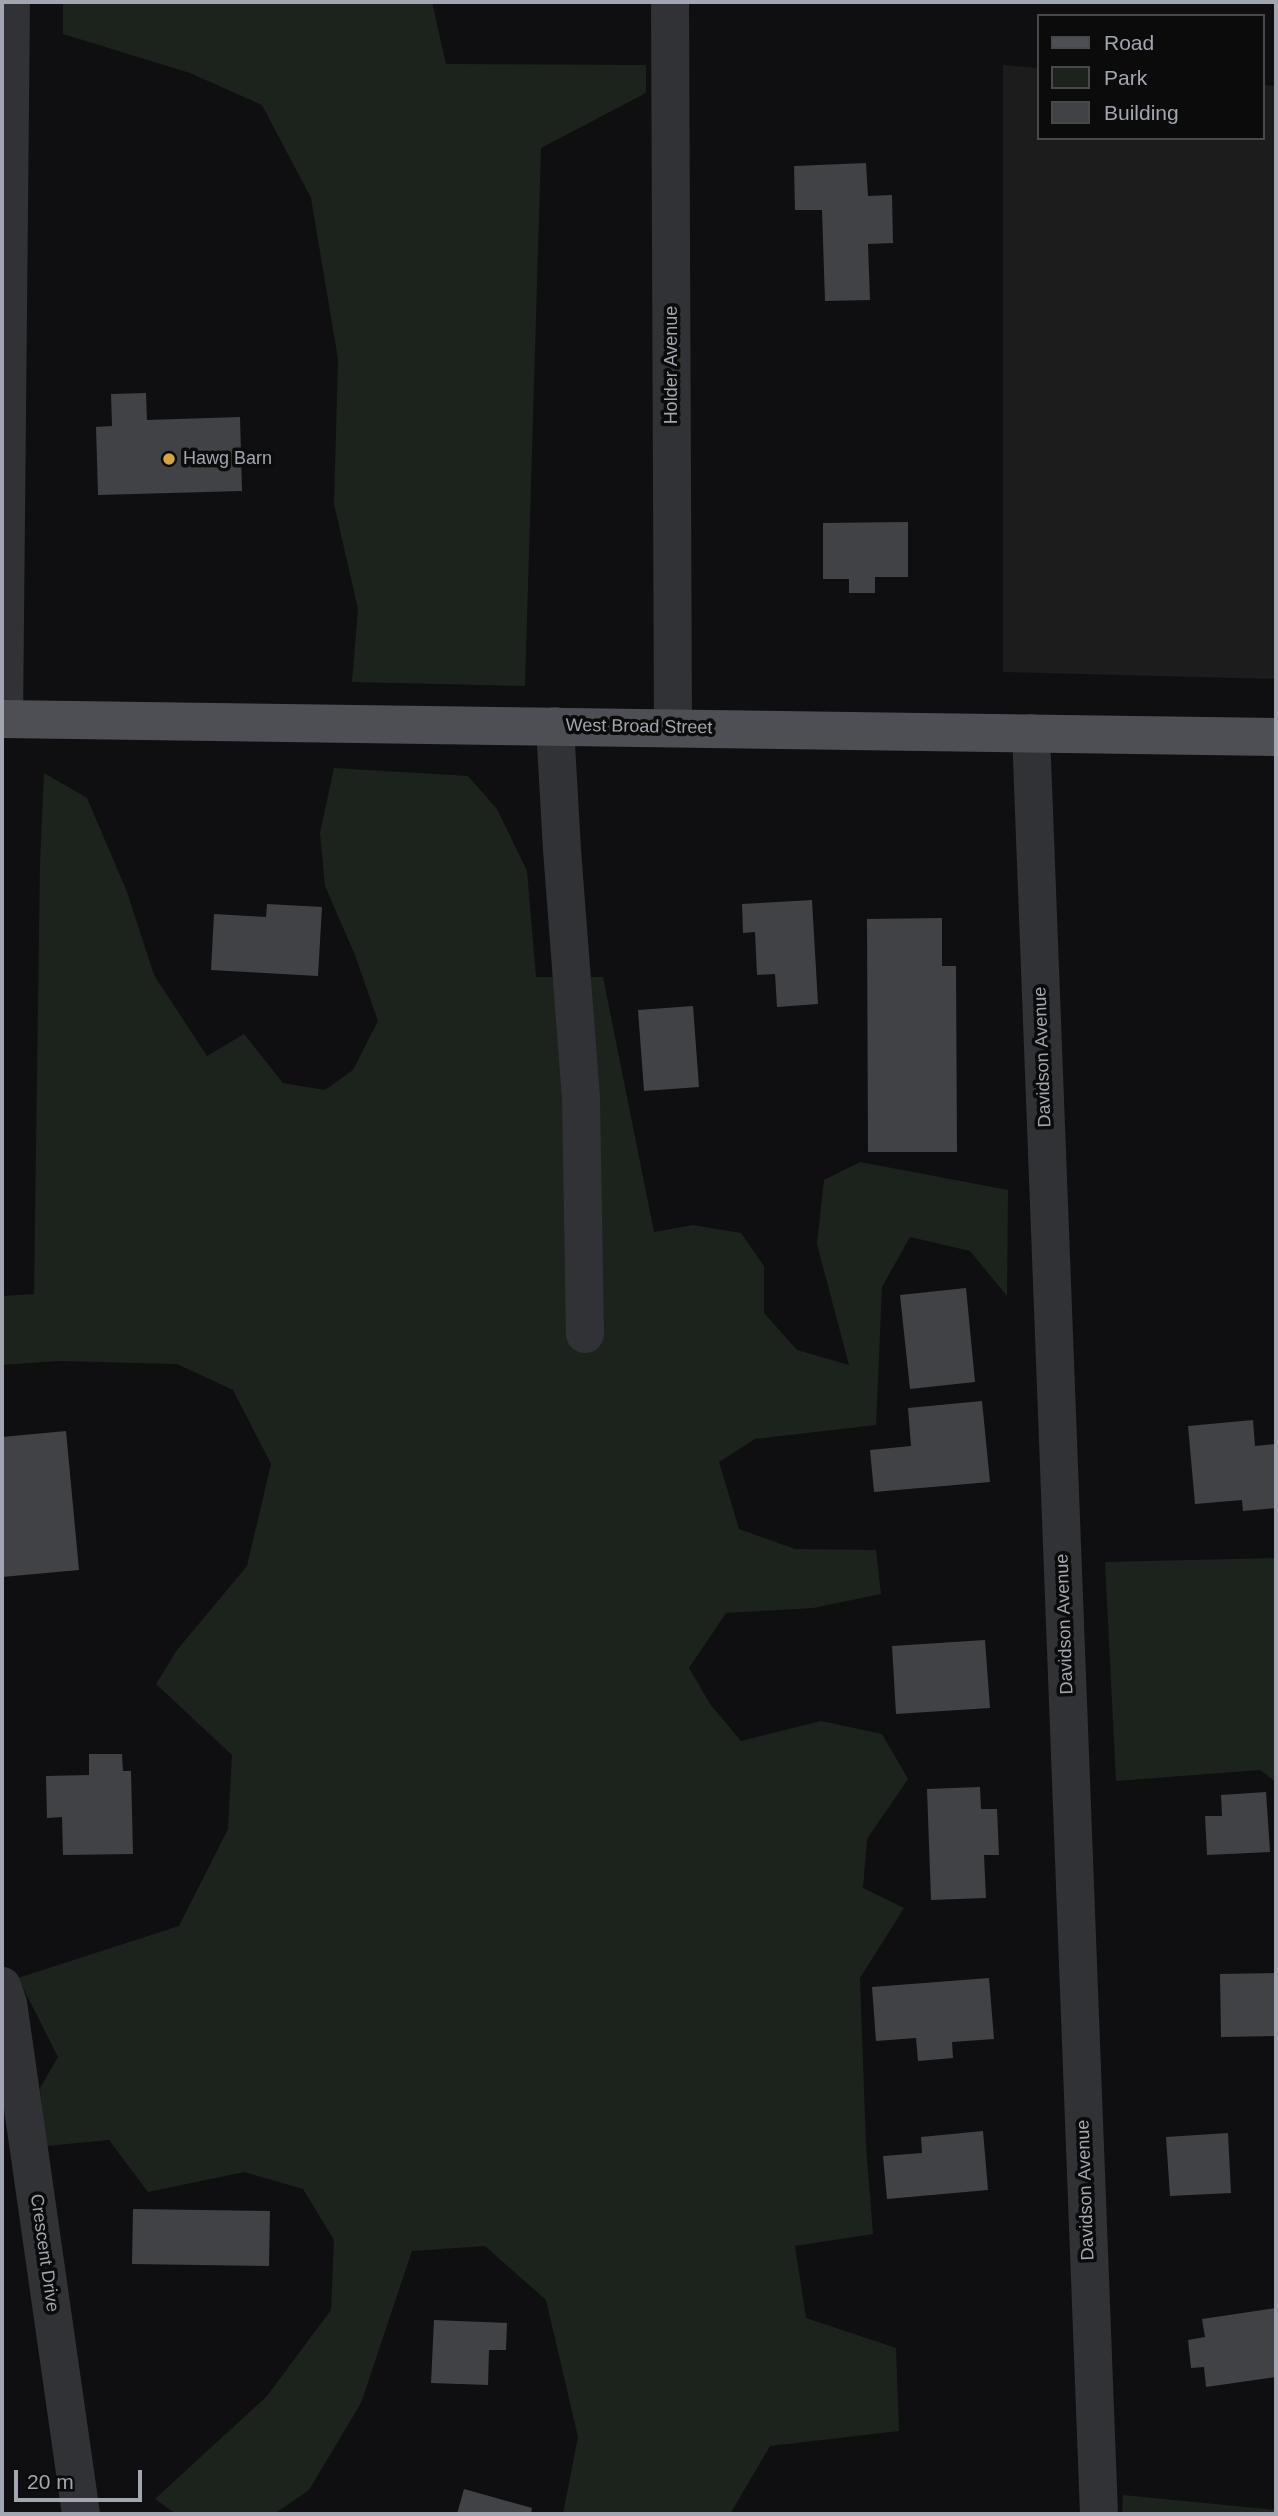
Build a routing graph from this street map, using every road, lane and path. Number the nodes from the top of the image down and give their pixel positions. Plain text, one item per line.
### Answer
1 (11, 2) edge
2 (670, 2) edge
3 (7, 46) edge
4 (3, 719) edge
5 (555, 726) junction
6 (673, 727) junction
7 (1031, 733) junction
8 (1276, 737) edge
9 (585, 1334) dead end
10 (2, 1986) edge
11 (77, 2513) edge
12 (1099, 2514) edge

1 - 3 street
2 - 6 street, Holder Avenue
3 - 4 street
4 - 5 main road, West Broad Street
5 - 6 main road, West Broad Street
5 - 9 street
6 - 7 main road, West Broad Street
7 - 8 main road, West Broad Street
7 - 12 street, Davidson Avenue
10 - 11 street, Crescent Drive

